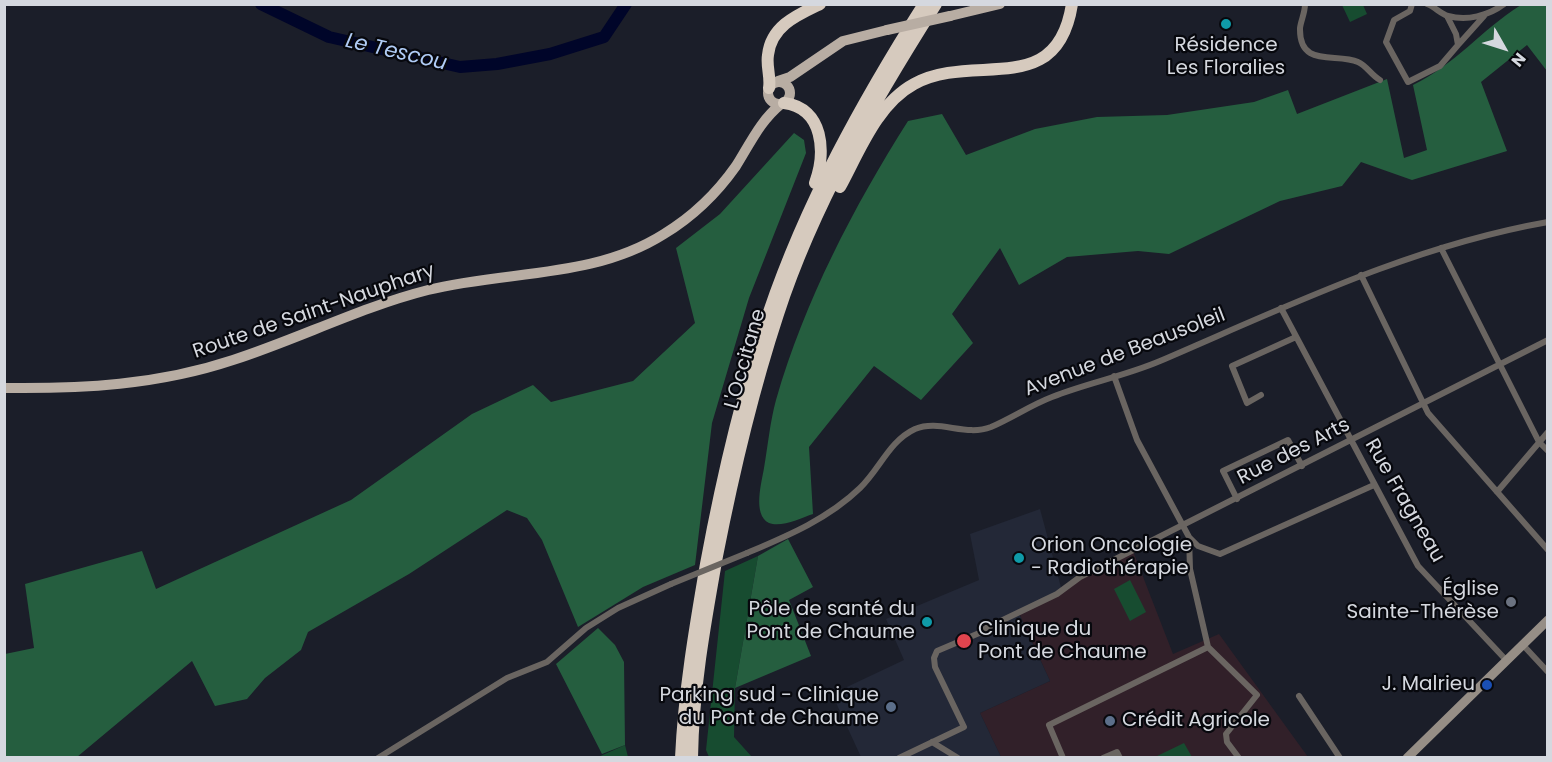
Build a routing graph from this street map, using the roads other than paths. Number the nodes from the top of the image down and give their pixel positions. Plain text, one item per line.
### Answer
1 (820, 4) edge
2 (924, 4) edge
3 (936, 4) edge
4 (1000, 4) edge
5 (1072, 4) edge
6 (1305, 4) edge
7 (1412, 4) edge
8 (1427, 4) edge
9 (1504, 4) edge
10 (1447, 15) junction
11 (1484, 16) junction
12 (1458, 45) junction
13 (810, 62) junction
14 (1380, 80) dead end
15 (1408, 82) junction
16 (1401, 83) dead end
17 (772, 89) junction
18 (791, 91) junction
19 (782, 104) junction
20 (758, 129) junction
21 (1548, 222) edge
22 (1441, 248) junction
23 (794, 260) junction
24 (1361, 275) junction
25 (1281, 308) junction
26 (1296, 337) junction
27 (1548, 340) edge
28 (1501, 364) junction
29 (1114, 376) junction
30 (4, 388) edge
31 (1261, 395) dead end
32 (1422, 404) junction
33 (1548, 432) edge
34 (1351, 442) junction
35 (1539, 442) junction
36 (1548, 451) edge
37 (1302, 466) junction
38 (1374, 485) junction
39 (1497, 492) junction
40 (1237, 499) junction
41 (1184, 527) junction
42 (1189, 537) junction
43 (1548, 550) edge
44 (1548, 620) edge
45 (1522, 644) junction
46 (1208, 647) junction
47 (1506, 660) junction
48 (1548, 672) edge
49 (1299, 696) dead end
50 (932, 742) junction
51 (681, 757) edge
52 (378, 758) edge
53 (692, 758) edge
54 (899, 758) edge
55 (958, 758) edge
56 (1063, 758) edge
57 (1103, 758) edge
58 (1120, 758) edge
59 (1239, 758) edge
60 (1340, 758) edge
61 (1407, 758) edge

1 - 17 highway
2 - 23 highway, L'Occitane
3 - 23 highway, L'Occitane
4 - 13 main road, bridge
5 - 23 highway
6 - 14 street
7 - 15 street
8 - 10 street
9 - 11 street
10 - 11 street
10 - 12 street
11 - 12 street
12 - 15 street
13 - 17 main road
13 - 18 main road
15 - 16 street
17 - 18 main road
17 - 19 main road
17 - 20 main road, Route de Saint-Nauphary
18 - 19 main road
19 - 20 main road, Route de Saint-Nauphary
19 - 23 highway
20 - 30 main road, Route de Saint-Nauphary
21 - 22 street, Avenue de Beausoleil
22 - 24 street, Avenue de Beausoleil
22 - 28 street
23 - 51 highway, L'Occitane
23 - 53 highway, L'Occitane
24 - 25 street, Avenue de Beausoleil
24 - 32 street
25 - 26 street, Rue Fragneau
25 - 29 street, Avenue de Beausoleil
26 - 31 street
26 - 34 street, Rue Fragneau
27 - 28 street, Rue des Arts
28 - 32 street, Rue des Arts
28 - 35 street
29 - 41 street
29 - 52 street, Avenue de Beausoleil, bridge
32 - 34 street, Rue des Arts
32 - 39 street
33 - 35 street
34 - 37 street, Rue des Arts
34 - 38 street, Rue Fragneau
35 - 36 street
35 - 39 street
37 - 40 street, Rue des Arts
37 - 40 street
38 - 42 street
38 - 47 street, Rue Fragneau
39 - 43 street
40 - 41 street, Rue des Arts
41 - 42 street
41 - 50 street, Rue des Arts
42 - 46 street
44 - 45 street
45 - 47 street
45 - 48 street
46 - 56 street
46 - 59 street
47 - 61 street
49 - 60 street
50 - 54 street
50 - 55 street
57 - 58 street

